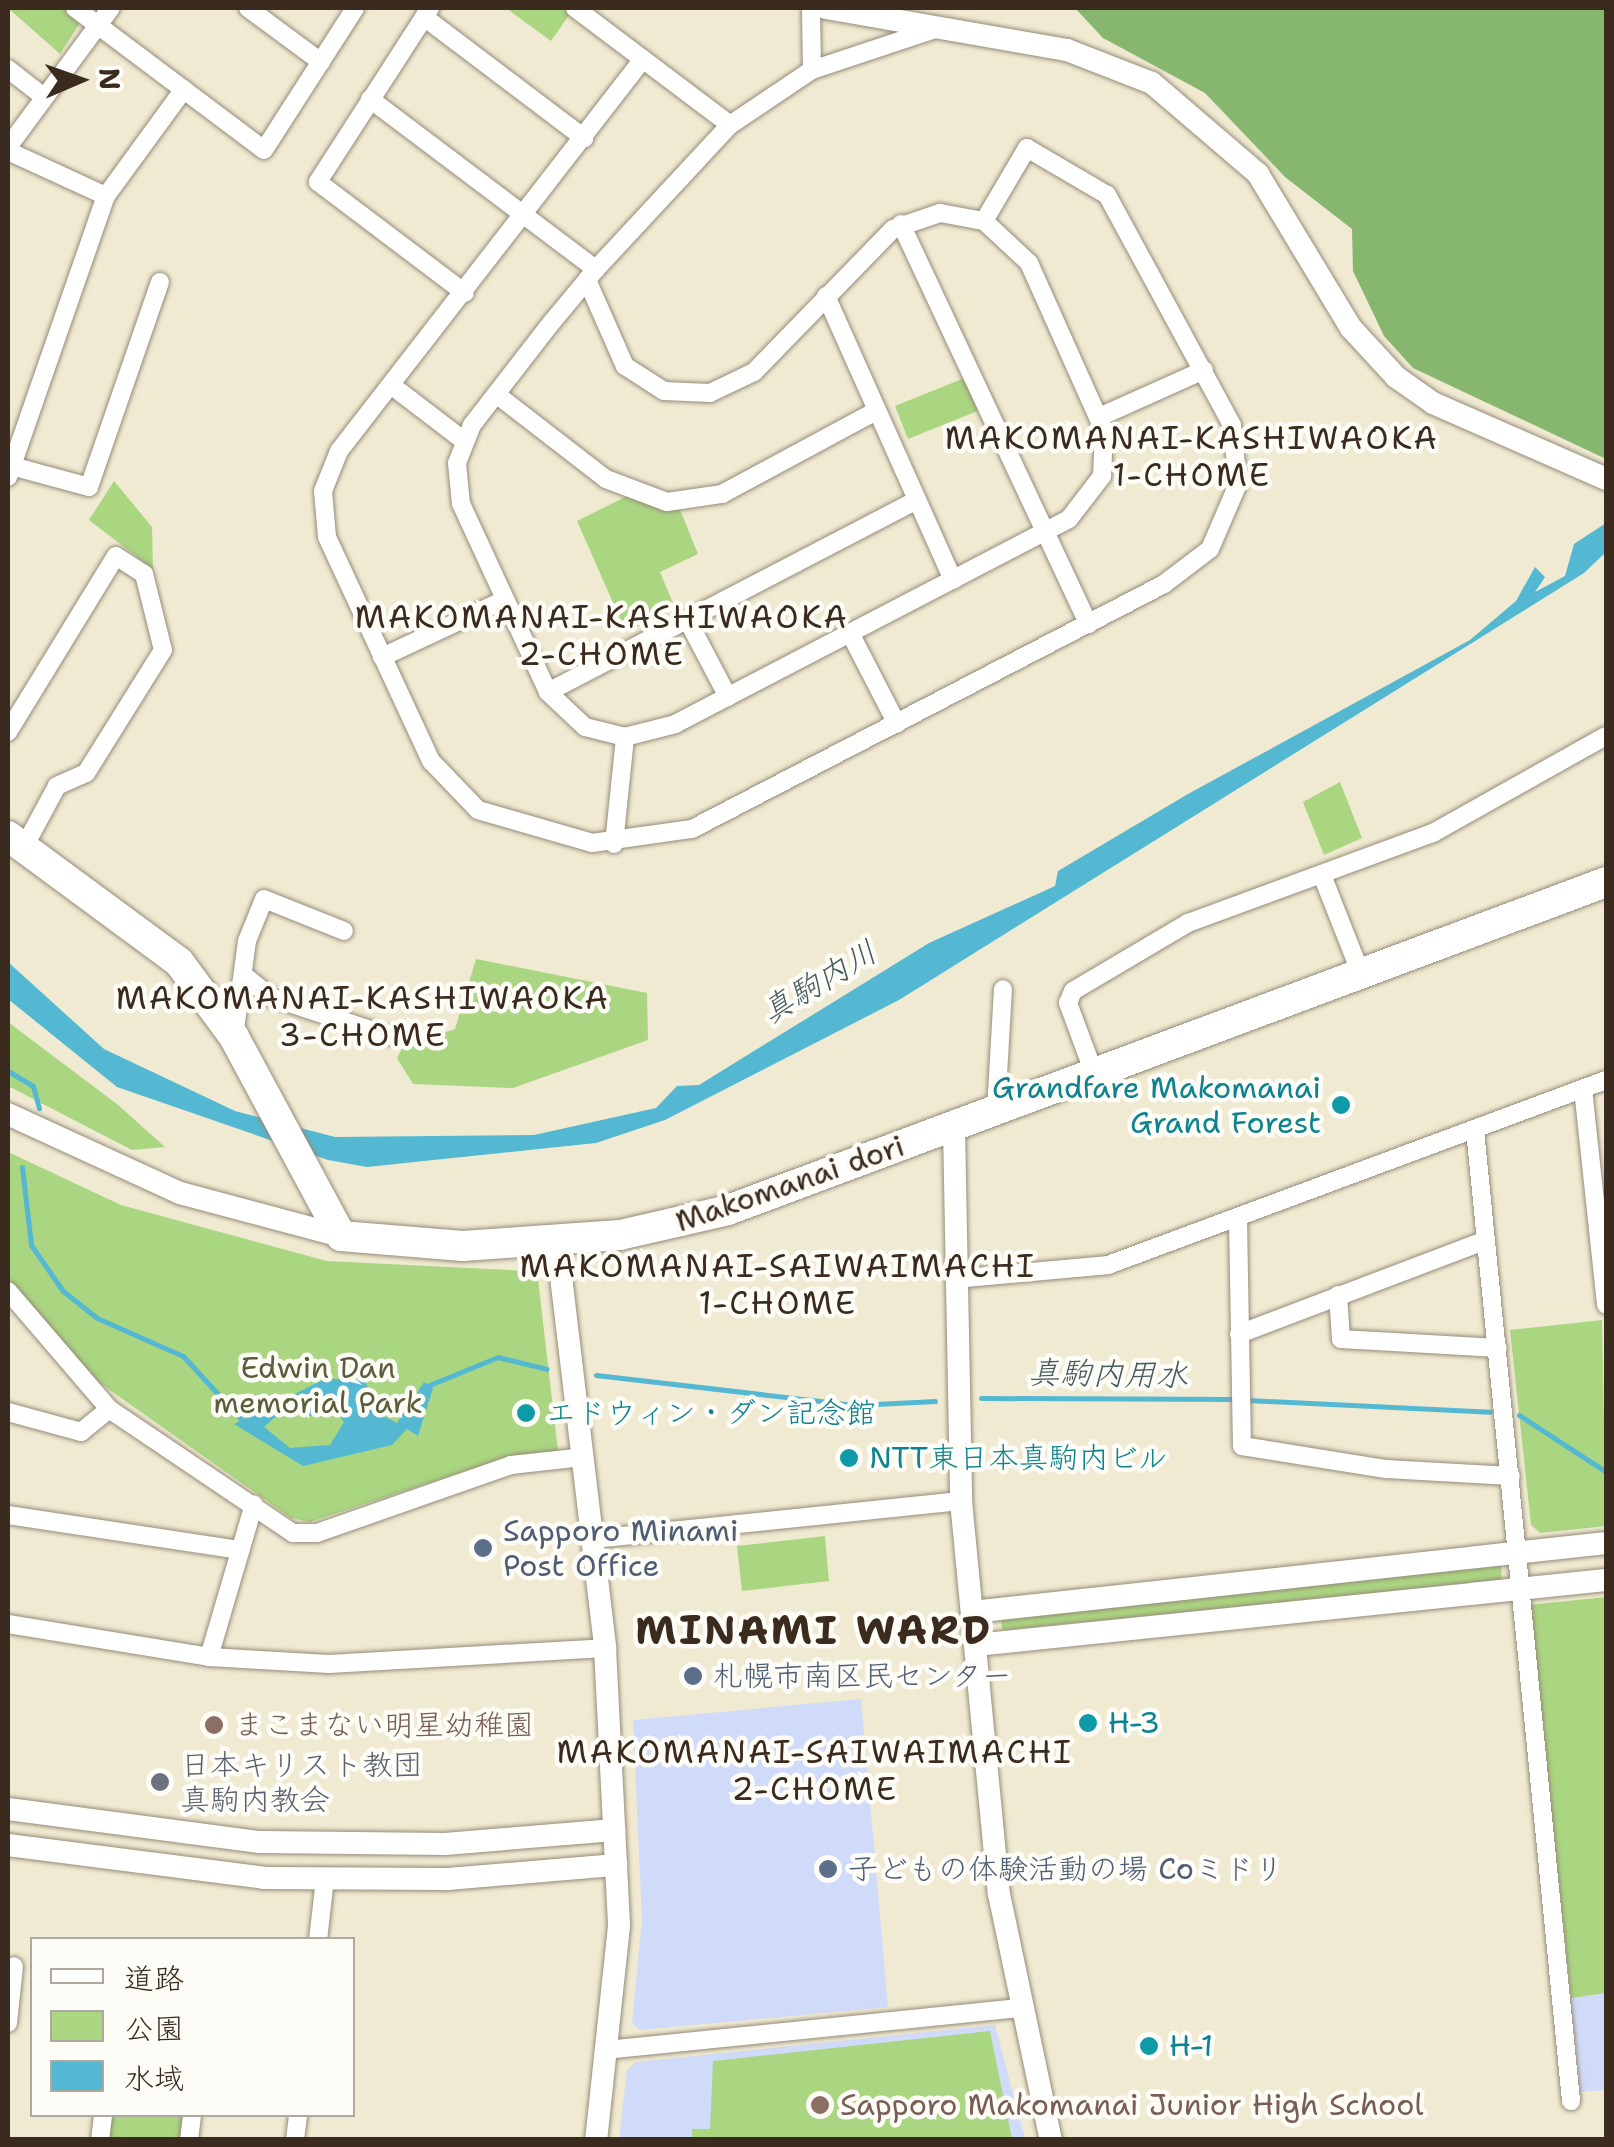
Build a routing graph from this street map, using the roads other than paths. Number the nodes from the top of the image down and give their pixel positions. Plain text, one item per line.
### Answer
1 (75, 8) edge
2 (112, 8) edge
3 (248, 8) edge
4 (355, 8) edge
5 (575, 8) edge
6 (811, 8) edge
7 (826, 8) edge
8 (428, 12) edge
9 (98, 25) junction
10 (941, 28) junction
11 (643, 59) junction
12 (321, 62) junction
13 (8, 69) edge
14 (812, 70) junction
15 (184, 89) junction
16 (44, 97) junction
17 (370, 99) junction
18 (730, 125) junction
19 (584, 138) junction
20 (8, 149) edge
21 (106, 196) junction
22 (525, 215) junction
23 (984, 220) junction
24 (901, 224) junction
25 (592, 274) junction
26 (160, 282) dead end
27 (465, 293) junction
28 (826, 296) junction
29 (1204, 370) junction
30 (391, 385) junction
31 (496, 394) junction
32 (876, 410) junction
33 (1099, 417) junction
34 (463, 440) junction
35 (9, 470) edge
36 (1606, 479) edge
37 (917, 500) junction
38 (1040, 534) junction
39 (953, 580) junction
40 (504, 600) junction
41 (688, 619) junction
42 (1088, 624) junction
43 (850, 633) junction
44 (382, 657) junction
45 (548, 692) junction
46 (728, 697) junction
47 (897, 724) junction
48 (8, 732) edge
49 (1606, 736) edge
50 (625, 738) junction
51 (16, 841) edge
52 (614, 844) junction
53 (1322, 875) junction
54 (1606, 882) edge
55 (344, 931) dead end
56 (1361, 974) junction
57 (246, 977) junction
58 (1003, 989) dead end
59 (389, 1036) dead end
60 (234, 1037) junction
61 (1094, 1073) junction
62 (1606, 1080) edge
63 (1583, 1089) junction
64 (996, 1110) junction
65 (8, 1114) edge
66 (954, 1127) junction
67 (1475, 1130) junction
68 (1601, 1205) edge
69 (1238, 1219) junction
70 (341, 1236) junction
71 (1486, 1240) junction
72 (557, 1243) junction
73 (955, 1279) junction
74 (8, 1291) edge
75 (1338, 1294) junction
76 (1606, 1305) edge
77 (1238, 1334) junction
78 (1498, 1348) junction
79 (109, 1409) junction
80 (8, 1412) edge
81 (583, 1457) junction
82 (1511, 1476) junction
83 (961, 1501) junction
84 (254, 1504) junction
85 (8, 1515) edge
86 (593, 1539) junction
87 (1606, 1543) edge
88 (240, 1550) junction
89 (1519, 1553) junction
90 (1606, 1580) edge
91 (1516, 1589) junction
92 (972, 1612) junction
93 (8, 1624) edge
94 (976, 1645) junction
95 (605, 1648) junction
96 (209, 1657) junction
97 (8, 1809) edge
98 (614, 1830) junction
99 (8, 1845) edge
100 (616, 1864) junction
101 (325, 1879) junction
102 (318, 1937) edge
103 (18, 1966) edge
104 (1023, 2008) junction
105 (8, 2023) edge
106 (606, 2050) junction
107 (1571, 2101) dead end
108 (596, 2140) edge
109 (1051, 2140) edge

1 - 9 street
2 - 9 street
3 - 12 street
4 - 12 street
5 - 11 street
6 - 14 street
7 - 10 street
8 - 17 street
8 - 19 street
9 - 15 street
9 - 16 street
10 - 14 street
10 - 36 street
11 - 18 street
11 - 19 street
12 - 15 street
13 - 16 street
14 - 18 street
15 - 21 street
16 - 20 street
17 - 22 street
17 - 27 street
18 - 25 street
19 - 22 street
20 - 21 street
21 - 35 street
22 - 25 street
22 - 27 street
23 - 24 street
23 - 29 street
23 - 33 street
24 - 28 street
24 - 38 street
25 - 28 street
25 - 31 street
26 - 35 street
27 - 30 street
28 - 32 street
29 - 33 street
29 - 42 street
30 - 34 street
30 - 44 street
31 - 32 street
31 - 34 street
32 - 37 street
33 - 38 street
34 - 40 street
37 - 39 street
37 - 41 street
38 - 39 street
38 - 42 street
39 - 43 street
40 - 44 street
40 - 45 street
41 - 45 street
41 - 46 street
42 - 47 street
43 - 46 street
43 - 47 street
44 - 52 street
45 - 50 street
46 - 50 street
47 - 52 street
48 - 51 street
49 - 53 street
50 - 52 street
51 - 60 highway
53 - 56 street
53 - 61 street
54 - 56 highway, Makomanai dori
55 - 57 street
56 - 61 highway, Makomanai dori
57 - 59 street
57 - 60 street
58 - 64 street
60 - 70 highway
61 - 64 highway, Makomanai dori
62 - 63 street
63 - 67 street
63 - 68 street
64 - 66 highway, Makomanai dori
65 - 70 street
66 - 72 highway, Makomanai dori
66 - 73 street
67 - 69 street
67 - 71 street
68 - 76 street
69 - 73 street
69 - 77 street
70 - 72 highway, Makomanai dori
71 - 75 street
71 - 78 street
72 - 81 street
73 - 83 street
74 - 79 street
75 - 77 street
75 - 78 street
77 - 82 street
78 - 82 street
79 - 80 street
79 - 84 street
81 - 84 street
81 - 86 street
82 - 89 street
83 - 86 street
83 - 92 street
84 - 88 street
85 - 88 street
86 - 95 street
87 - 89 street
88 - 96 street
89 - 91 street
89 - 92 street
90 - 91 street
91 - 94 street
91 - 107 street
92 - 94 street
93 - 96 street
94 - 104 street
95 - 96 street
95 - 98 street
97 - 98 street
98 - 100 street
99 - 101 street
100 - 101 street
100 - 106 street
101 - 102 street
103 - 105 street
104 - 106 street
104 - 109 street
106 - 108 street

